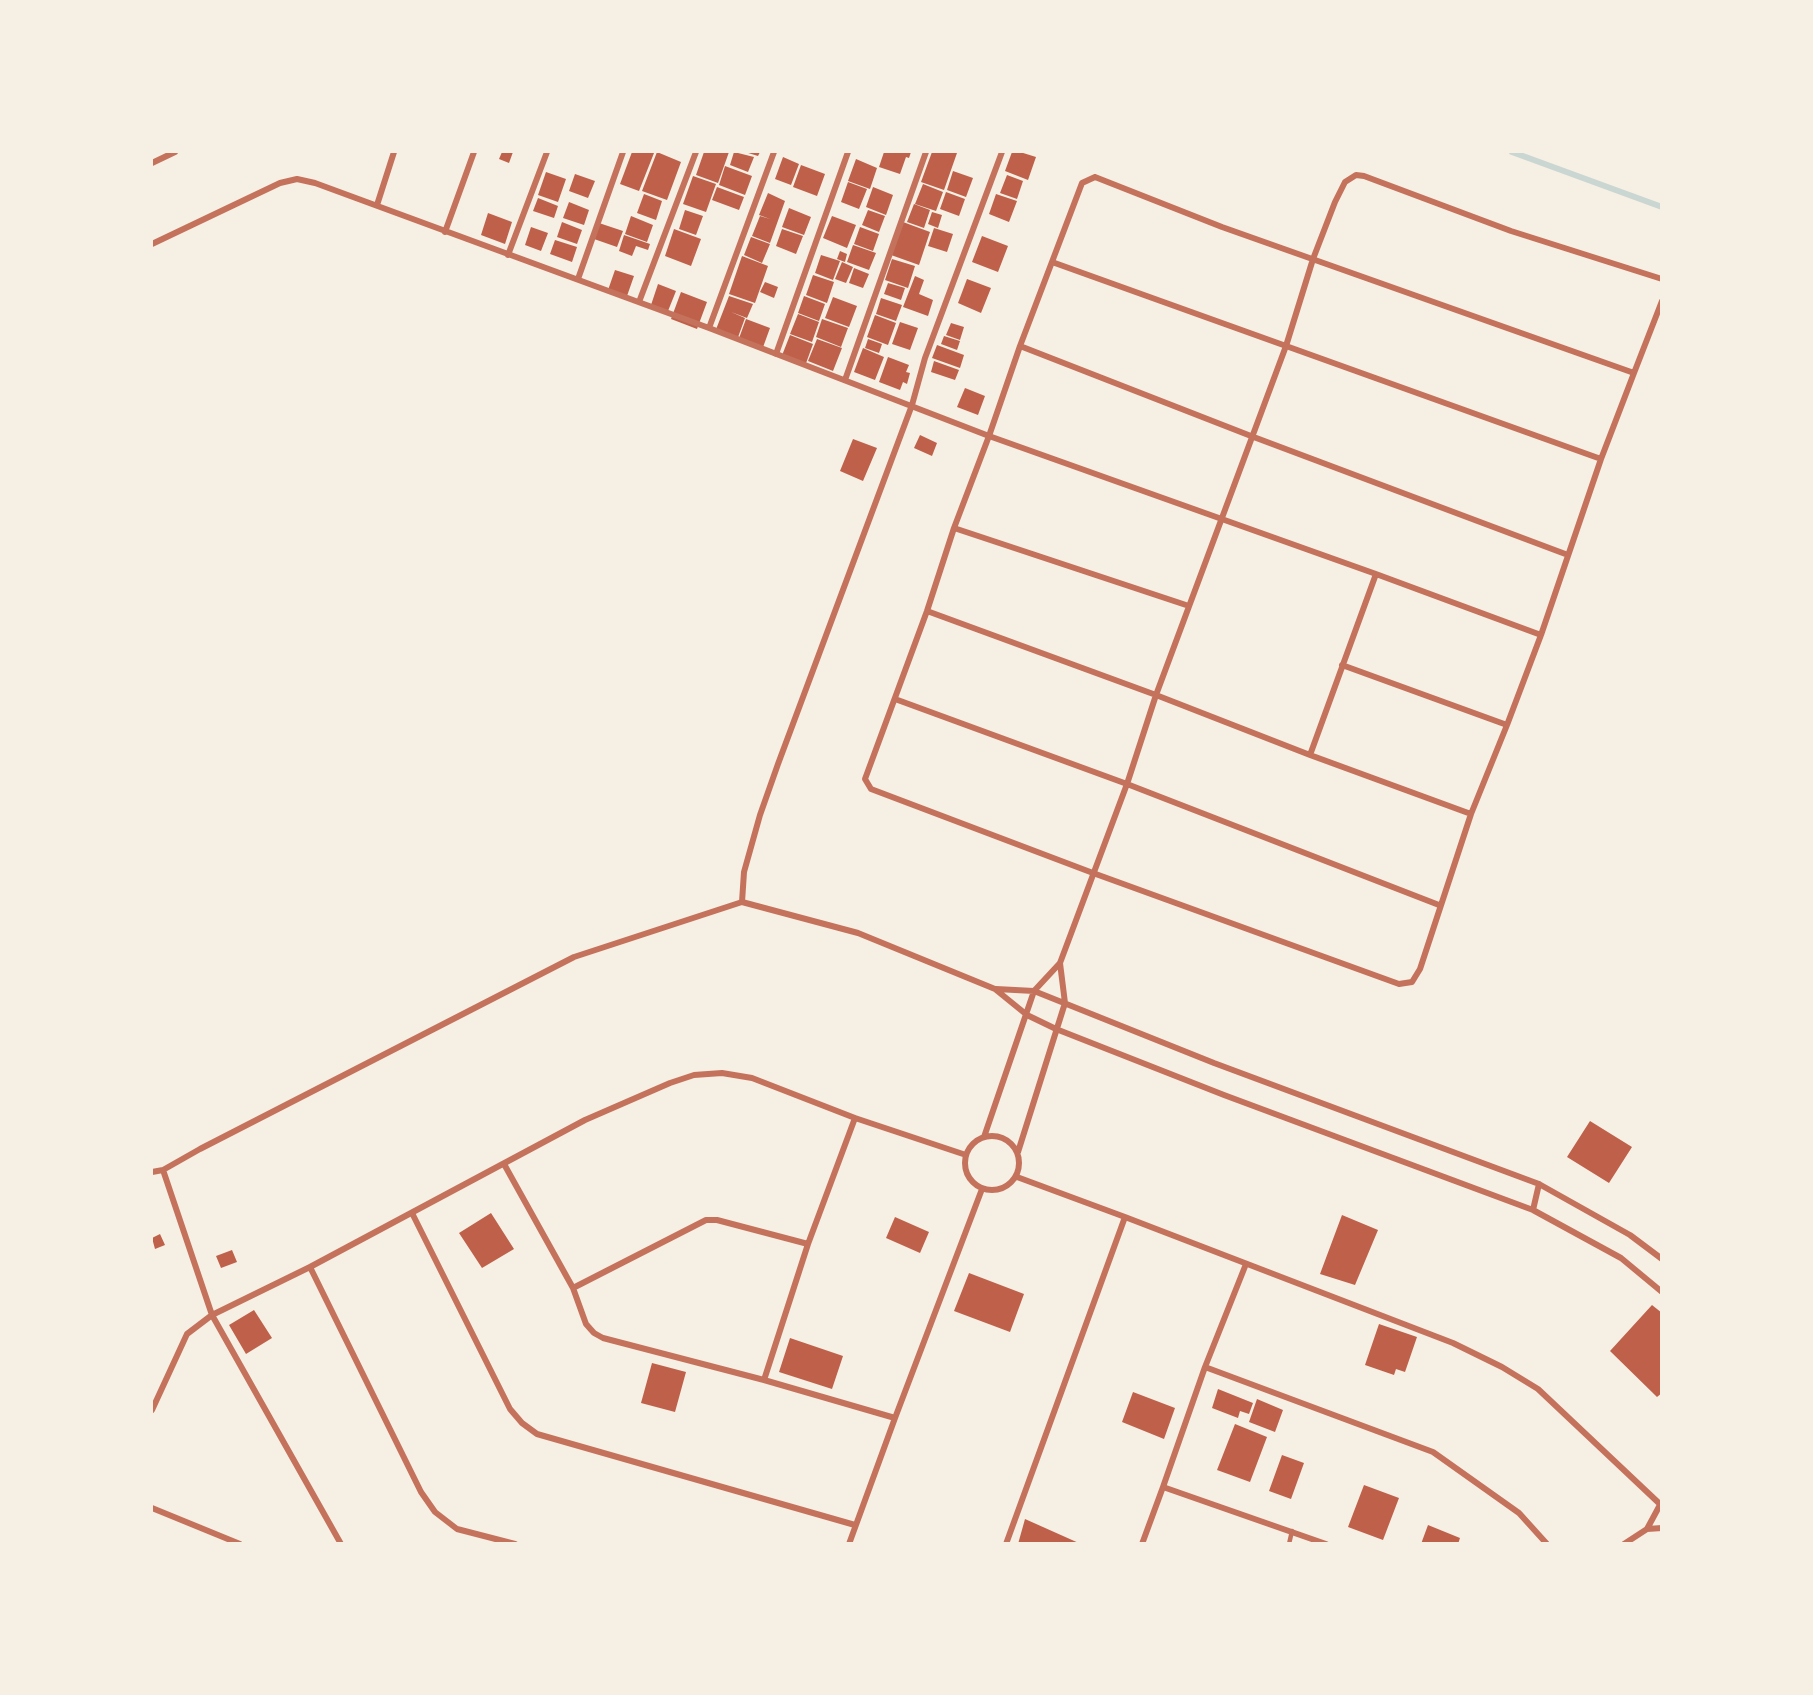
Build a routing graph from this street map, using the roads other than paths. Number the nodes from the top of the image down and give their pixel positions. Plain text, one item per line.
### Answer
1 (175, 152) edge
2 (394, 152) edge
3 (474, 152) edge
4 (547, 152) edge
5 (623, 152) edge
6 (696, 152) edge
7 (774, 152) edge
8 (848, 152) edge
9 (926, 152) edge
10 (1002, 152) edge
11 (152, 163) edge
12 (377, 205) junction
13 (445, 232) junction
14 (152, 244) edge
15 (508, 255) junction
16 (1313, 259) junction
17 (1052, 262) junction
18 (578, 279) junction
19 (1662, 279) edge
20 (1662, 301) edge
21 (639, 302) junction
22 (709, 328) junction
23 (1020, 346) junction
24 (1286, 346) junction
25 (776, 354) junction
26 (1634, 373) junction
27 (845, 380) junction
28 (912, 405) junction
29 (989, 436) junction
30 (1251, 436) junction
31 (1601, 459) junction
32 (1222, 519) junction
33 (954, 528) junction
34 (1568, 555) junction
35 (1376, 574) junction
36 (1189, 606) junction
37 (927, 611) junction
38 (1541, 635) junction
39 (1342, 665) junction
40 (1156, 694) junction
41 (895, 699) junction
42 (1507, 725) junction
43 (1310, 755) junction
44 (1127, 784) junction
45 (1471, 814) junction
46 (1093, 873) junction
47 (742, 902) junction
48 (1439, 905) junction
49 (1060, 963) junction
50 (995, 989) junction
51 (1034, 991) junction
52 (1065, 1003) junction
53 (1027, 1015) junction
54 (1056, 1029) junction
55 (855, 1118) junction
56 (984, 1137) junction
57 (1018, 1152) junction
58 (966, 1155) junction
59 (504, 1164) junction
60 (163, 1170) junction
61 (152, 1172) edge
62 (1017, 1177) junction
63 (1539, 1184) junction
64 (982, 1189) junction
65 (1533, 1210) junction
66 (412, 1213) junction
67 (1125, 1217) junction
68 (808, 1244) junction
69 (1662, 1259) edge
70 (1246, 1264) junction
71 (310, 1267) junction
72 (573, 1288) junction
73 (1662, 1292) edge
74 (212, 1315) junction
75 (1205, 1367) junction
76 (764, 1380) junction
77 (152, 1410) edge
78 (896, 1418) junction
79 (1163, 1487) junction
80 (1661, 1504) edge
81 (152, 1508) edge
82 (855, 1525) junction
83 (1662, 1528) edge
84 (1647, 1529) junction
85 (1292, 1531) junction
86 (240, 1544) edge
87 (341, 1544) edge
88 (515, 1544) edge
89 (849, 1544) edge
90 (1006, 1544) edge
91 (1143, 1544) edge
92 (1289, 1544) edge
93 (1326, 1544) edge
94 (1547, 1544) edge
95 (1624, 1544) edge

1 - 11 street
2 - 12 street
3 - 13 street
4 - 15 street
5 - 18 street
6 - 21 street
7 - 22 street
8 - 25 street
9 - 27 street
10 - 28 street
12 - 13 street
12 - 14 street
13 - 15 street
15 - 18 street
16 - 17 street
16 - 19 street
16 - 24 street
16 - 26 street
17 - 23 street
17 - 24 street
18 - 21 street
20 - 26 street
21 - 22 street
22 - 25 street
23 - 29 street
23 - 30 street
24 - 30 street
24 - 31 street
25 - 27 street
26 - 31 street
27 - 28 street
28 - 29 street
28 - 47 street
29 - 32 street
29 - 33 street
30 - 32 street
30 - 34 street
31 - 34 street
32 - 35 street
32 - 36 street
33 - 36 street
33 - 37 street
34 - 38 street
35 - 38 street
35 - 39 street
36 - 40 street
37 - 40 street
37 - 41 street
38 - 42 street
39 - 42 street
39 - 43 street
40 - 43 street
40 - 44 street
41 - 44 street
41 - 46 street
42 - 45 street
43 - 45 street
44 - 46 street
44 - 48 street
45 - 48 street
46 - 48 street
46 - 49 street
47 - 50 street
47 - 60 street
49 - 51 street
49 - 52 street
50 - 51 street
50 - 53 street
51 - 52 street
51 - 53 street
52 - 54 street
52 - 63 street
53 - 54 street
53 - 56 street
54 - 57 street
54 - 65 street
55 - 58 street
55 - 59 street
55 - 68 street
56 - 57 street
56 - 58 street
57 - 62 street
58 - 64 street
59 - 66 street
59 - 72 street
60 - 61 street
60 - 74 street
62 - 64 street
62 - 67 street
63 - 65 street
63 - 69 street
64 - 78 street
65 - 73 street
66 - 71 street
66 - 82 street
67 - 70 street
67 - 90 street
68 - 72 street
68 - 76 street
70 - 75 street
70 - 80 street
71 - 74 street
71 - 88 street
72 - 76 street
74 - 77 street
74 - 87 street
75 - 79 street
75 - 94 street
76 - 78 street
78 - 82 street
79 - 85 street
79 - 91 street
80 - 84 street
81 - 86 street
82 - 89 street
83 - 84 street
84 - 95 street
85 - 92 lane
85 - 93 street

